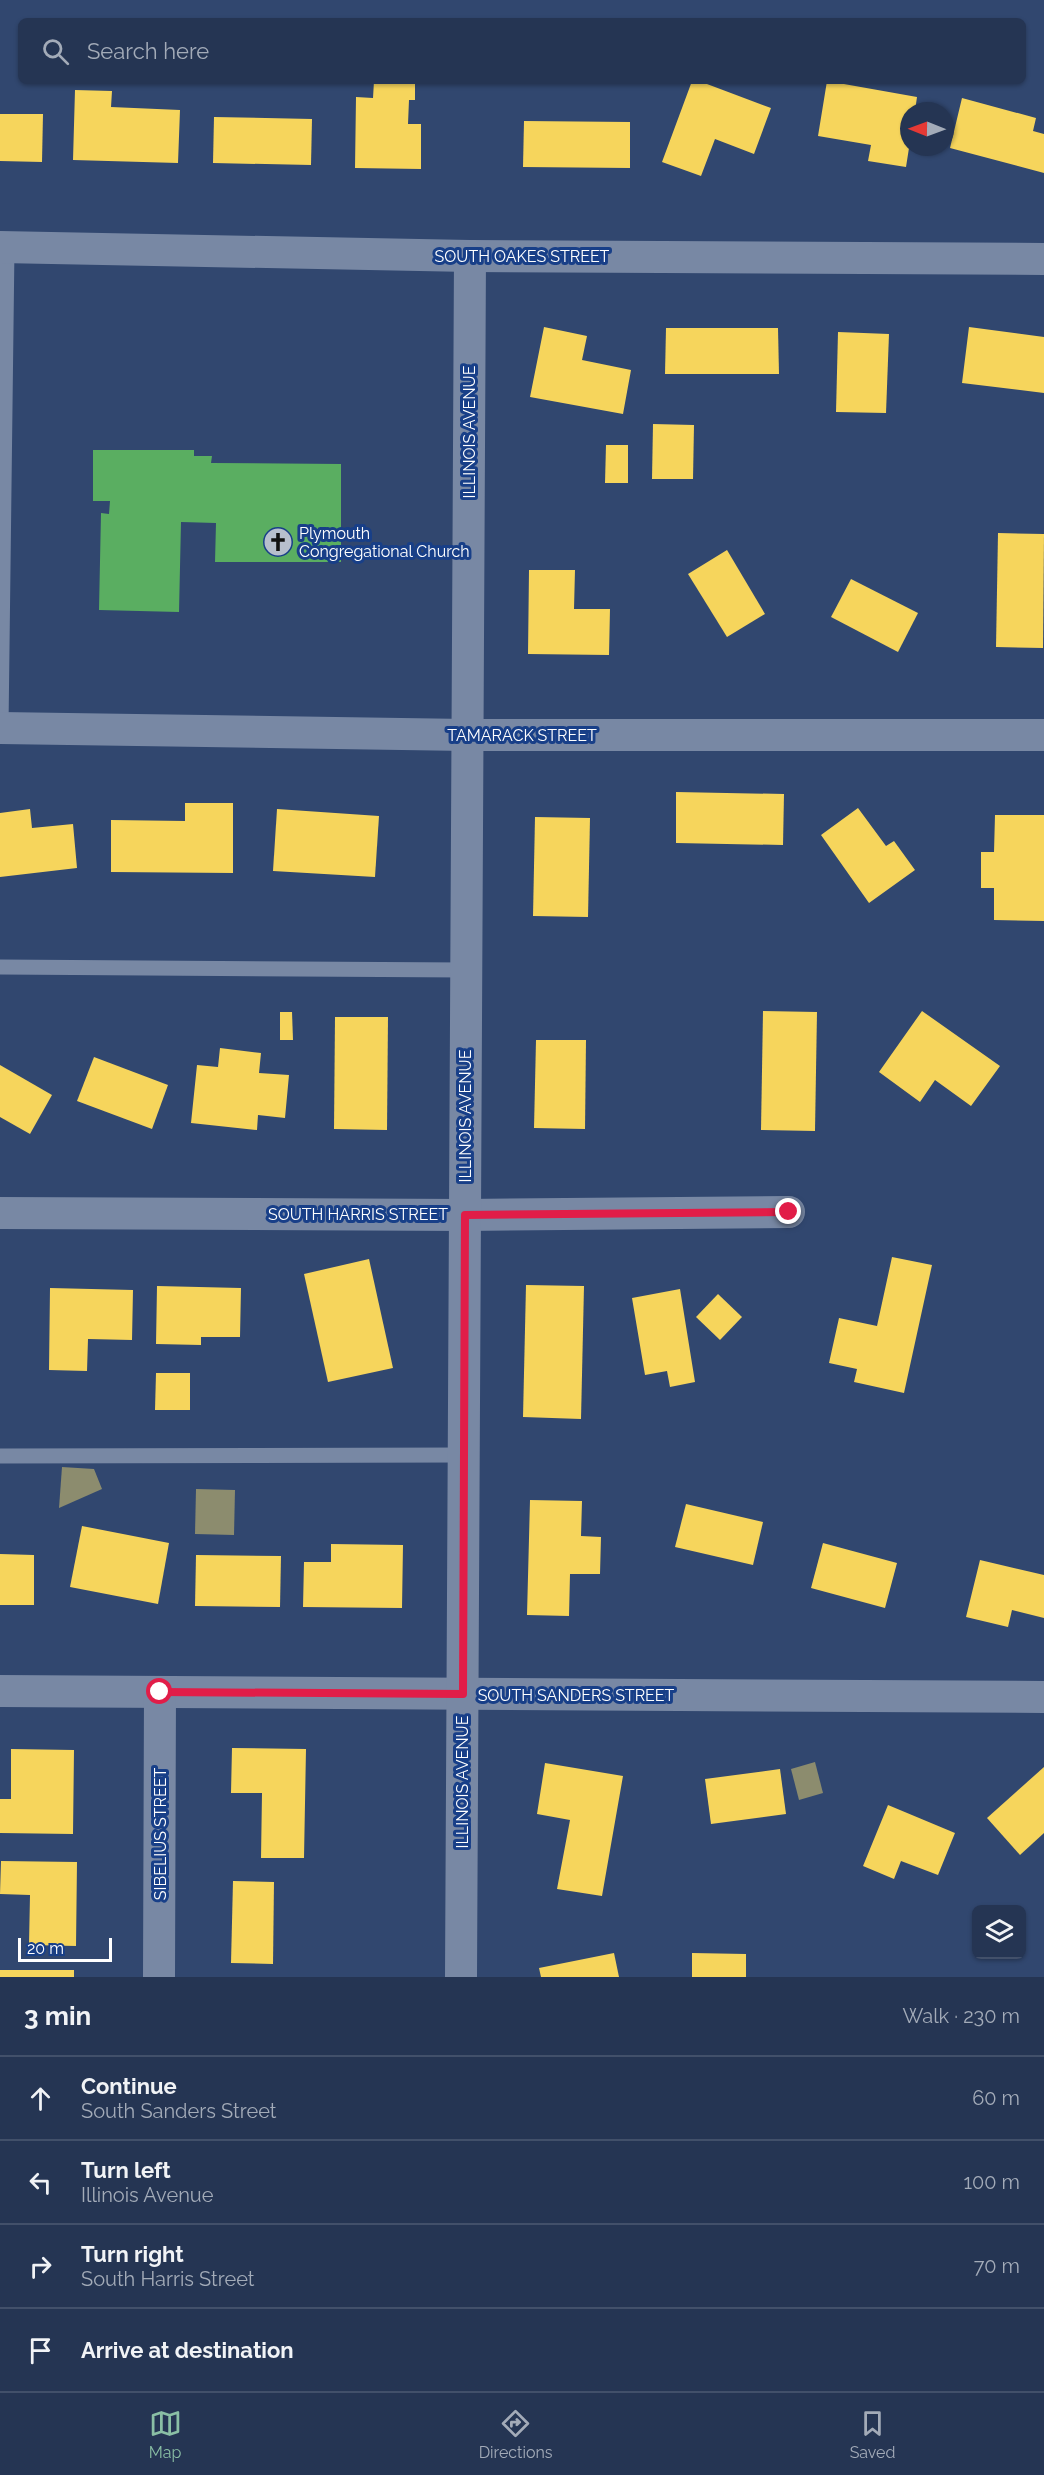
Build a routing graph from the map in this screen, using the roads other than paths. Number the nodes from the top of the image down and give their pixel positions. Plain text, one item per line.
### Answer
1 (4, 247) edge
2 (470, 256) junction
3 (1044, 259) edge
4 (0, 728) edge
5 (467, 735) junction
6 (1044, 735) edge
7 (0, 967) edge
8 (466, 970) junction
9 (789, 1212) dead end
10 (0, 1213) edge
11 (465, 1215) junction
12 (464, 1455) junction
13 (0, 1456) edge
14 (0, 1691) edge
15 (160, 1692) junction
16 (463, 1694) junction
17 (1044, 1697) edge
18 (159, 1977) edge
19 (461, 1977) edge

1 - 2 street, SOUTH OAKES STREET
1 - 4 lane
2 - 3 street, SOUTH OAKES STREET
2 - 5 street, ILLINOIS AVENUE
4 - 5 street, TAMARACK STREET
5 - 6 street, TAMARACK STREET
5 - 8 street, ILLINOIS AVENUE
7 - 8 lane
8 - 11 street, ILLINOIS AVENUE
9 - 11 street, SOUTH HARRIS STREET
10 - 11 street, SOUTH HARRIS STREET
11 - 12 street, ILLINOIS AVENUE
12 - 13 lane
12 - 16 street, ILLINOIS AVENUE
14 - 15 street, SOUTH SANDERS STREET
15 - 16 street, SOUTH SANDERS STREET
15 - 18 street, SIBELIUS STREET
16 - 17 street, SOUTH SANDERS STREET
16 - 19 street, ILLINOIS AVENUE

